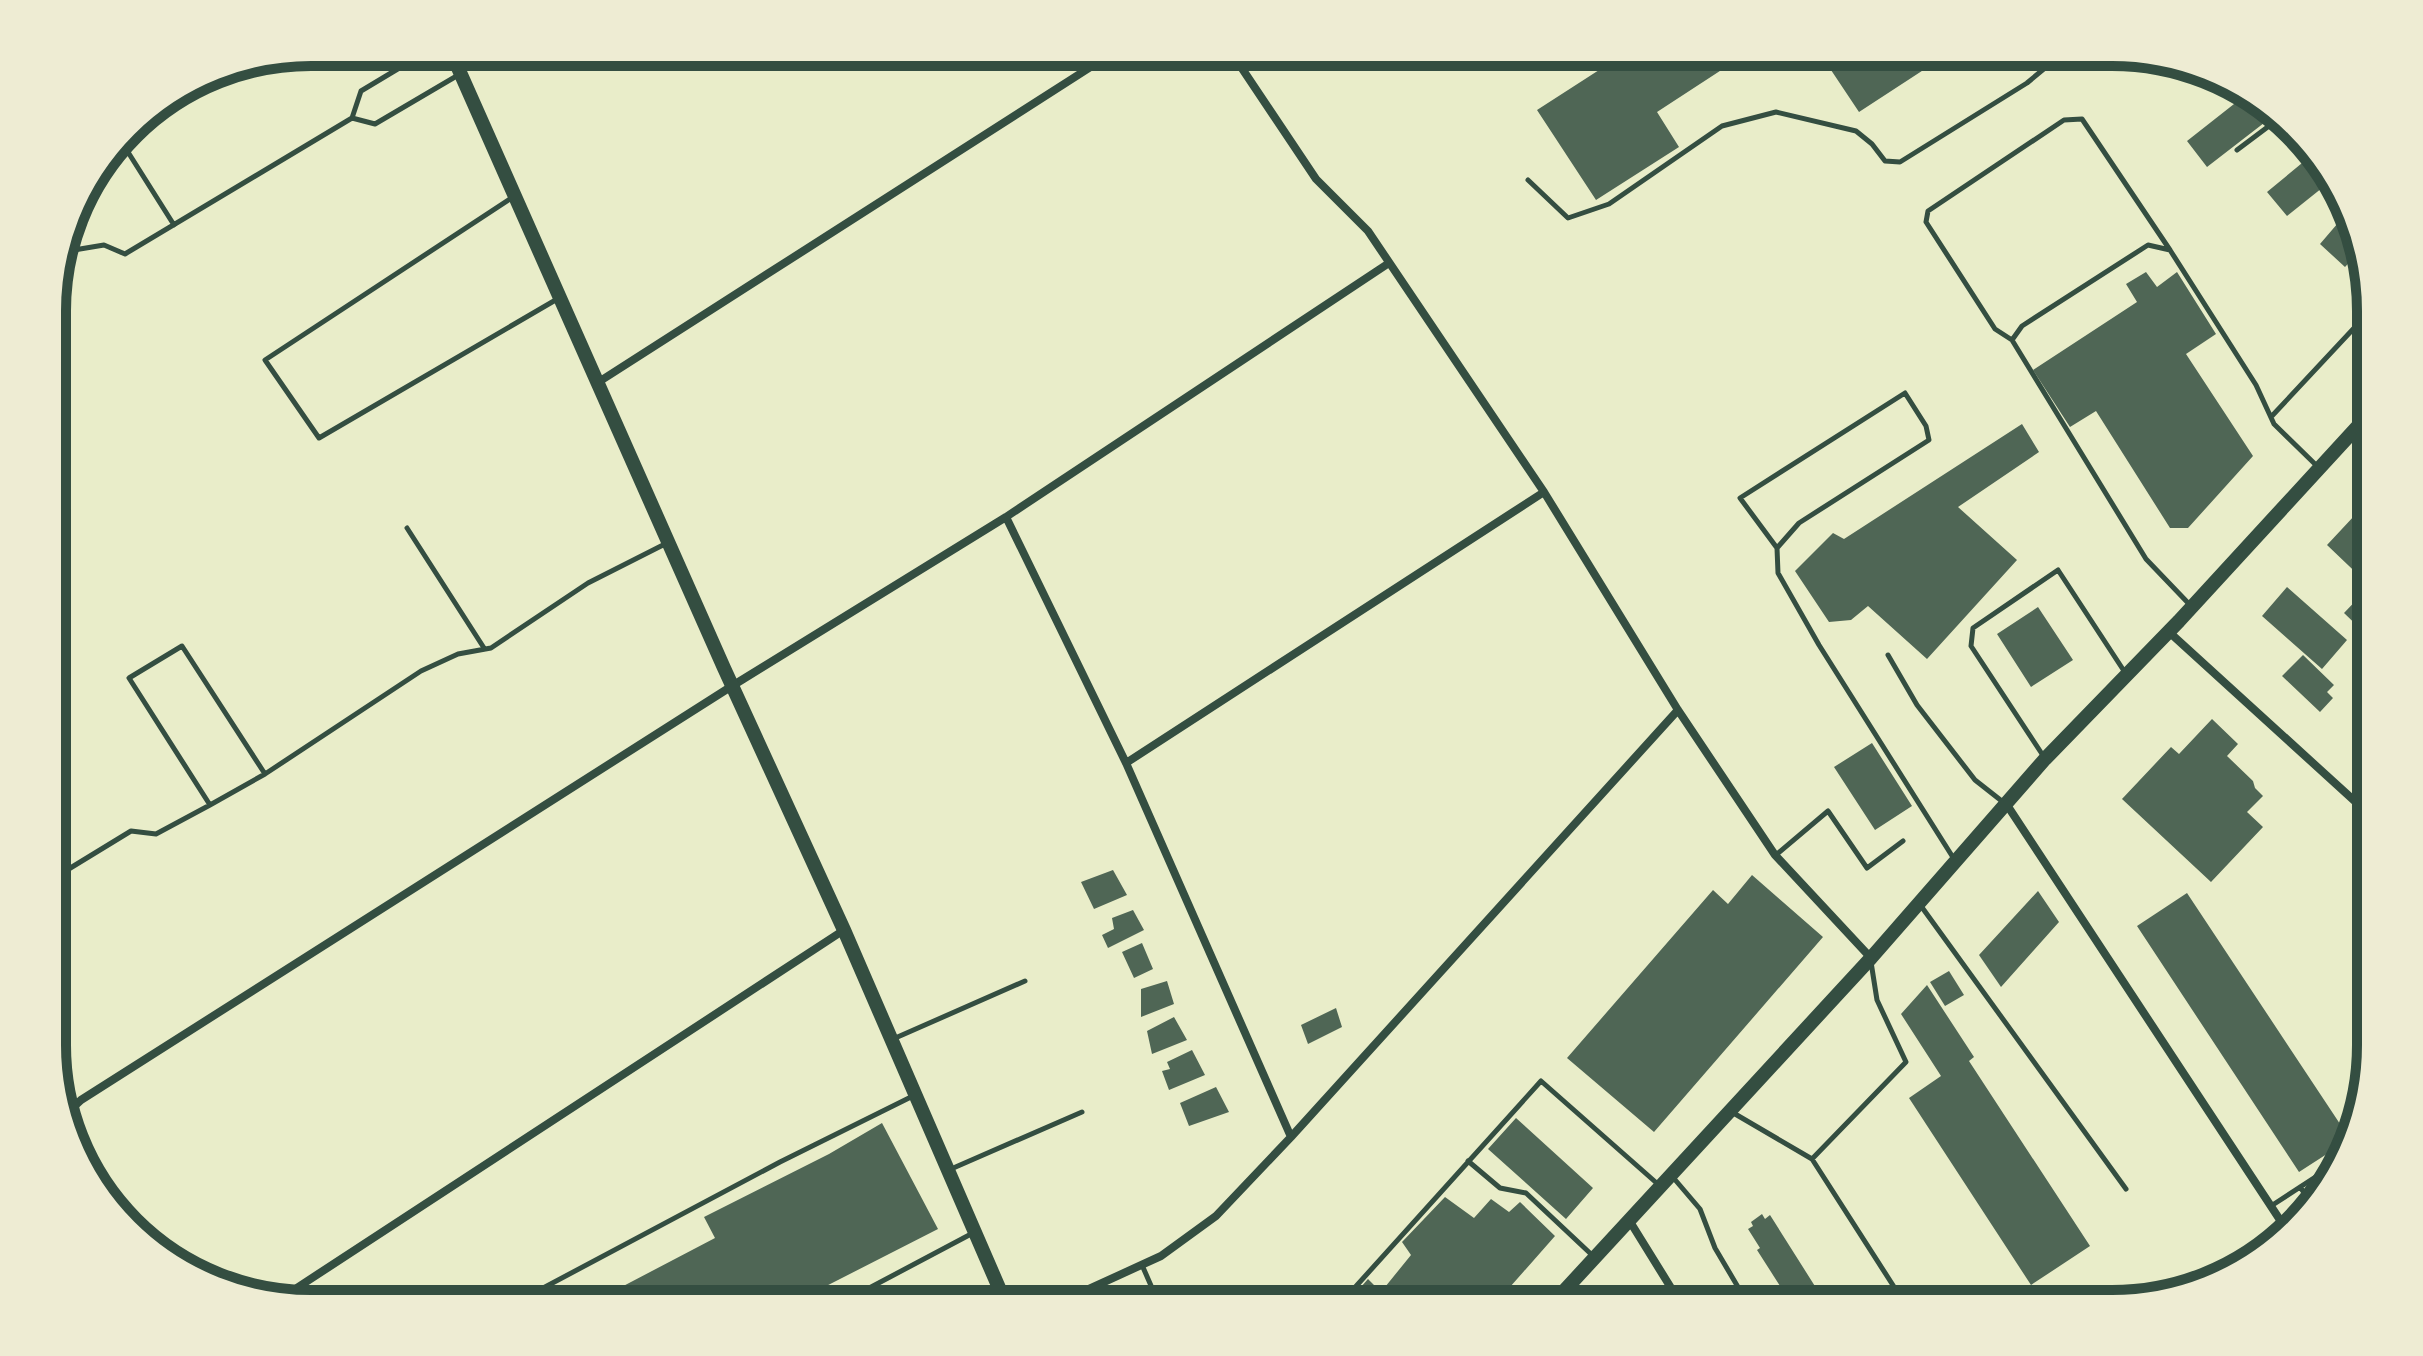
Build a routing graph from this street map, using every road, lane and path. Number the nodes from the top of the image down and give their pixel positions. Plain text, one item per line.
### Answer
1 (1241, 66) edge
2 (2047, 66) edge
3 (401, 67) edge
4 (457, 67) edge
5 (1091, 67) edge
6 (460, 73) junction
7 (352, 118) junction
8 (2270, 125) edge
9 (126, 150) edge
10 (2237, 150) dead end
11 (1528, 180) dead end
12 (514, 196) junction
13 (174, 225) junction
14 (73, 250) edge
15 (2170, 250) junction
16 (1389, 263) junction
17 (559, 298) junction
18 (2356, 326) edge
19 (2012, 340) junction
20 (597, 383) junction
21 (2271, 417) junction
22 (2356, 428) edge
23 (2319, 468) junction
24 (1544, 492) junction
25 (1006, 517) junction
26 (407, 528) dead end
27 (668, 543) junction
28 (1777, 548) junction
29 (2192, 607) junction
30 (2169, 632) junction
31 (484, 648) junction
32 (1888, 655) dead end
33 (2127, 675) junction
34 (732, 686) junction
35 (1678, 710) junction
36 (2045, 759) junction
37 (1126, 763) junction
38 (265, 774) junction
39 (2356, 802) edge
40 (210, 805) junction
41 (2007, 805) junction
42 (1903, 841) dead end
43 (1775, 855) junction
44 (1955, 860) junction
45 (66, 871) edge
46 (1918, 902) junction
47 (844, 930) junction
48 (1871, 958) junction
49 (1025, 981) dead end
50 (892, 1040) junction
51 (916, 1095) junction
52 (74, 1107) edge
53 (1730, 1111) junction
54 (1082, 1112) dead end
55 (1291, 1137) junction
56 (1812, 1159) junction
57 (1468, 1161) junction
58 (950, 1170) junction
59 (1671, 1174) junction
60 (2320, 1174) edge
61 (1660, 1186) junction
62 (2300, 1187) junction
63 (2126, 1189) dead end
64 (2305, 1195) edge
65 (2271, 1206) junction
66 (1629, 1219) junction
67 (2281, 1221) edge
68 (976, 1232) junction
69 (1595, 1257) junction
70 (1142, 1264) junction
71 (295, 1289) edge
72 (1353, 1289) edge
73 (1565, 1289) edge
74 (1672, 1289) edge
75 (1739, 1289) edge
76 (1895, 1289) edge
77 (540, 1290) edge
78 (866, 1290) edge
79 (1000, 1290) edge
80 (1095, 1290) edge
81 (1153, 1290) edge

1 - 16 street
2 - 11 lane
3 - 7 lane
4 - 6 main road
5 - 20 street
6 - 7 lane
6 - 12 main road
7 - 13 lane
8 - 10 lane
9 - 13 lane
12 - 17 main road
12 - 17 lane
13 - 14 lane
15 - 19 lane
15 - 19 lane
15 - 21 lane
16 - 24 street
16 - 25 street
17 - 20 main road
18 - 21 lane
19 - 29 lane
20 - 27 main road
21 - 23 lane
22 - 23 main road
23 - 29 main road
24 - 35 street
24 - 37 street
25 - 34 street
25 - 37 street
26 - 31 lane
27 - 31 lane
27 - 34 main road
28 - 28 lane
28 - 44 lane
29 - 30 main road
30 - 33 main road
30 - 39 street
31 - 38 lane
32 - 41 lane
33 - 36 main road
33 - 36 lane
34 - 47 main road
34 - 52 street
35 - 43 street
35 - 55 street
36 - 41 main road
37 - 55 street
38 - 40 lane
38 - 40 lane
40 - 45 lane
41 - 44 main road
41 - 65 street
42 - 43 lane
43 - 48 street
44 - 46 main road
46 - 48 main road
46 - 63 lane
47 - 50 main road
47 - 71 street
48 - 53 main road
48 - 56 lane
49 - 50 lane
50 - 51 main road
51 - 58 main road
51 - 77 lane
53 - 56 lane
53 - 59 main road
54 - 58 lane
55 - 70 street
56 - 76 lane
57 - 61 lane
57 - 69 lane
57 - 72 lane
58 - 68 main road
59 - 61 main road
59 - 75 lane
60 - 62 lane
61 - 66 main road
62 - 64 lane
62 - 65 lane
65 - 67 street
66 - 69 main road
66 - 74 street
68 - 78 lane
68 - 79 main road
69 - 73 main road
70 - 80 street
70 - 81 lane

